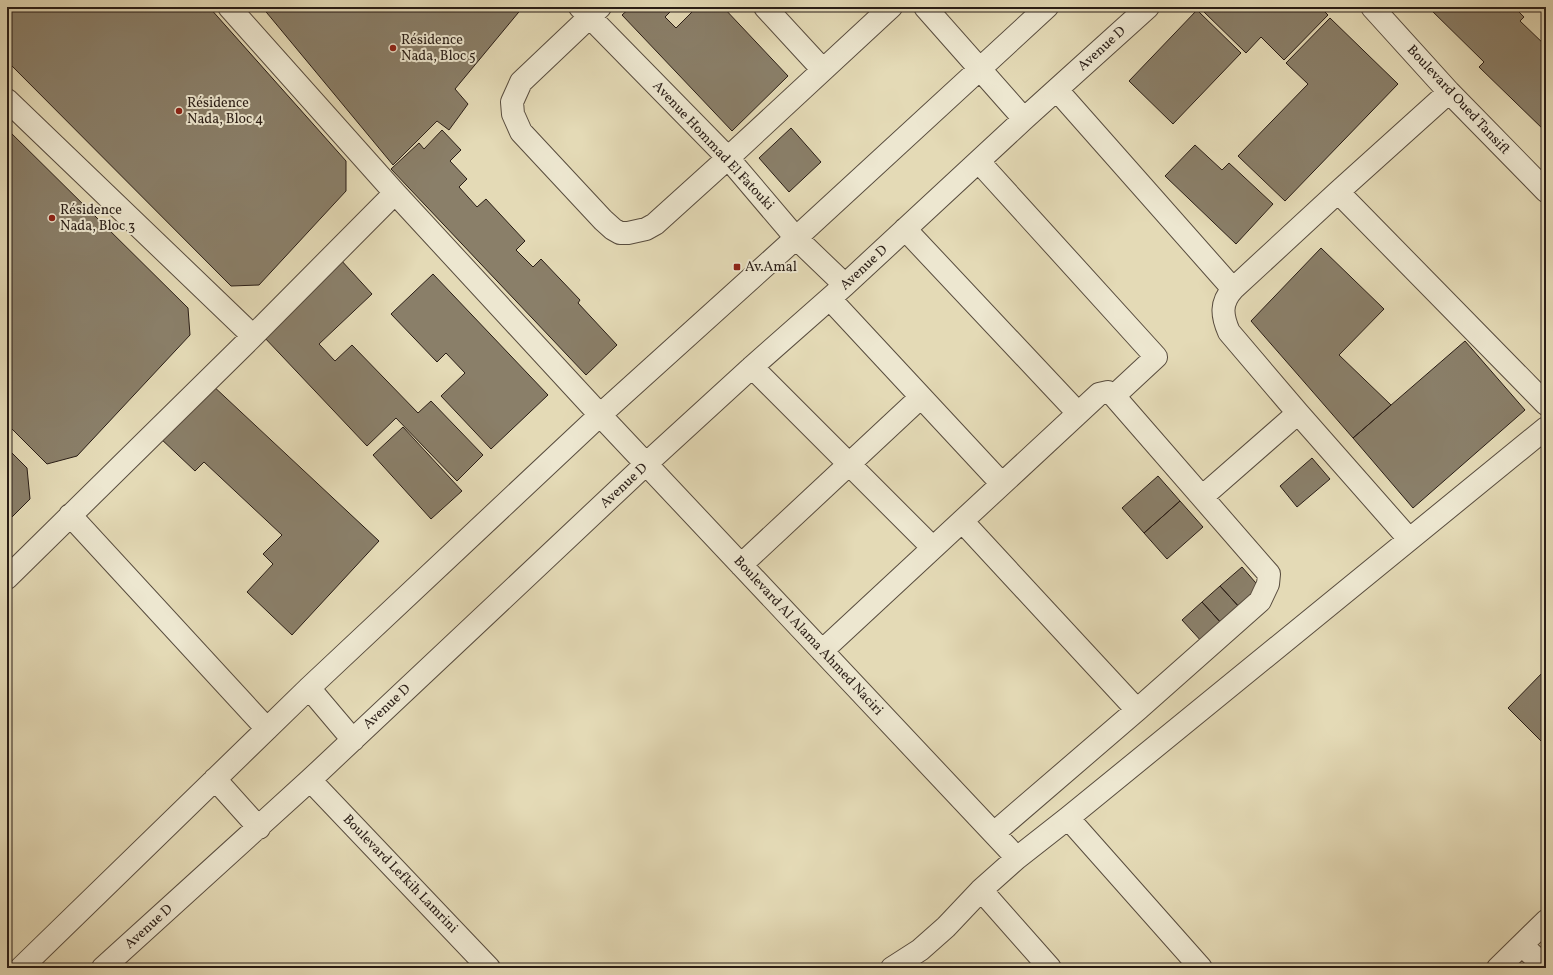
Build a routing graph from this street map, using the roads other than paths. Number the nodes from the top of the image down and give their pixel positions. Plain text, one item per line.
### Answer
1 (229, 7) edge
2 (765, 7) edge
3 (891, 7) edge
4 (925, 7) edge
5 (1047, 7) edge
6 (1148, 7) edge
7 (1372, 7) edge
8 (590, 10) edge
9 (823, 70) junction
10 (980, 70) junction
11 (1057, 90) junction
12 (1449, 92) junction
13 (7, 100) edge
14 (1024, 119) junction
15 (728, 158) junction
16 (979, 162) junction
17 (1546, 191) edge
18 (1338, 192) junction
19 (395, 193) junction
20 (906, 229) junction
21 (796, 238) junction
22 (1234, 289) junction
23 (837, 292) junction
24 (253, 336) junction
25 (752, 367) junction
26 (1114, 396) junction
27 (922, 397) junction
28 (1546, 404) edge
29 (1078, 413) junction
30 (1298, 413) junction
31 (600, 415) junction
32 (1546, 428) edge
33 (646, 464) junction
34 (850, 464) junction
35 (1002, 484) junction
36 (1202, 497) junction
37 (70, 515) junction
38 (962, 521) junction
39 (1409, 539) junction
40 (933, 548) junction
41 (741, 565) junction
42 (7, 578) edge
43 (822, 651) junction
44 (309, 688) junction
45 (1137, 710) junction
46 (267, 729) junction
47 (353, 740) junction
48 (215, 779) junction
49 (310, 780) junction
50 (1068, 818) junction
51 (259, 828) junction
52 (994, 833) junction
53 (1017, 858) junction
54 (981, 890) junction
55 (1546, 921) edge
56 (1522, 945) junction
57 (21, 968) edge
58 (103, 968) edge
59 (489, 968) edge
60 (892, 968) edge
61 (1050, 968) edge
62 (1201, 968) edge
63 (1498, 968) edge
64 (1546, 968) edge

1 - 19 street, Boulevard Al Alama Ahmed Naciri
2 - 9 street
3 - 9 street
4 - 10 street
5 - 10 street
6 - 11 street, Avenue D
7 - 12 street, Boulevard Oued Tansift
8 - 15 street, Avenue Hommad El Fatouki
8 - 15 street
9 - 15 street
10 - 14 street
10 - 21 street
11 - 14 street, Avenue D
11 - 22 street
12 - 17 street, Boulevard Oued Tansift
12 - 18 street
13 - 24 street
14 - 16 street, Avenue D
15 - 21 street, Avenue Hommad El Fatouki
16 - 20 street, Avenue D
16 - 26 street
18 - 22 street
18 - 28 street
19 - 24 street
19 - 31 street, Boulevard Al Alama Ahmed Naciri
20 - 23 street, Avenue D
20 - 29 street
21 - 23 street, Avenue Hommad El Fatouki
21 - 31 street
22 - 30 street
23 - 25 street, Avenue D
23 - 27 street, Avenue Hommad El Fatouki
24 - 37 street
25 - 33 street, Avenue D
25 - 34 street
26 - 29 street
26 - 36 street
27 - 34 street
27 - 35 street, Avenue Hommad El Fatouki
29 - 35 street
30 - 36 street
30 - 39 street
31 - 33 street, Boulevard Al Alama Ahmed Naciri
31 - 44 street
32 - 39 street
33 - 41 street, Boulevard Al Alama Ahmed Naciri
33 - 47 street, Avenue D
34 - 40 street
34 - 41 street
35 - 38 street
36 - 45 street
37 - 42 street
37 - 46 street
38 - 40 street
38 - 45 street
39 - 50 street
40 - 43 street
41 - 43 street, Boulevard Al Alama Ahmed Naciri
43 - 52 street, Boulevard Al Alama Ahmed Naciri
44 - 46 street
44 - 47 street
45 - 52 street
46 - 48 street
47 - 49 street, Avenue D
48 - 51 street
48 - 57 street
49 - 51 street, Avenue D
49 - 59 street, Boulevard Lefkih Lamrini
50 - 53 street
50 - 62 street
51 - 58 street, Avenue D
52 - 53 street, Boulevard Al Alama Ahmed Naciri
53 - 54 street
54 - 60 street
54 - 61 street
55 - 56 street
56 - 63 street
56 - 64 street

